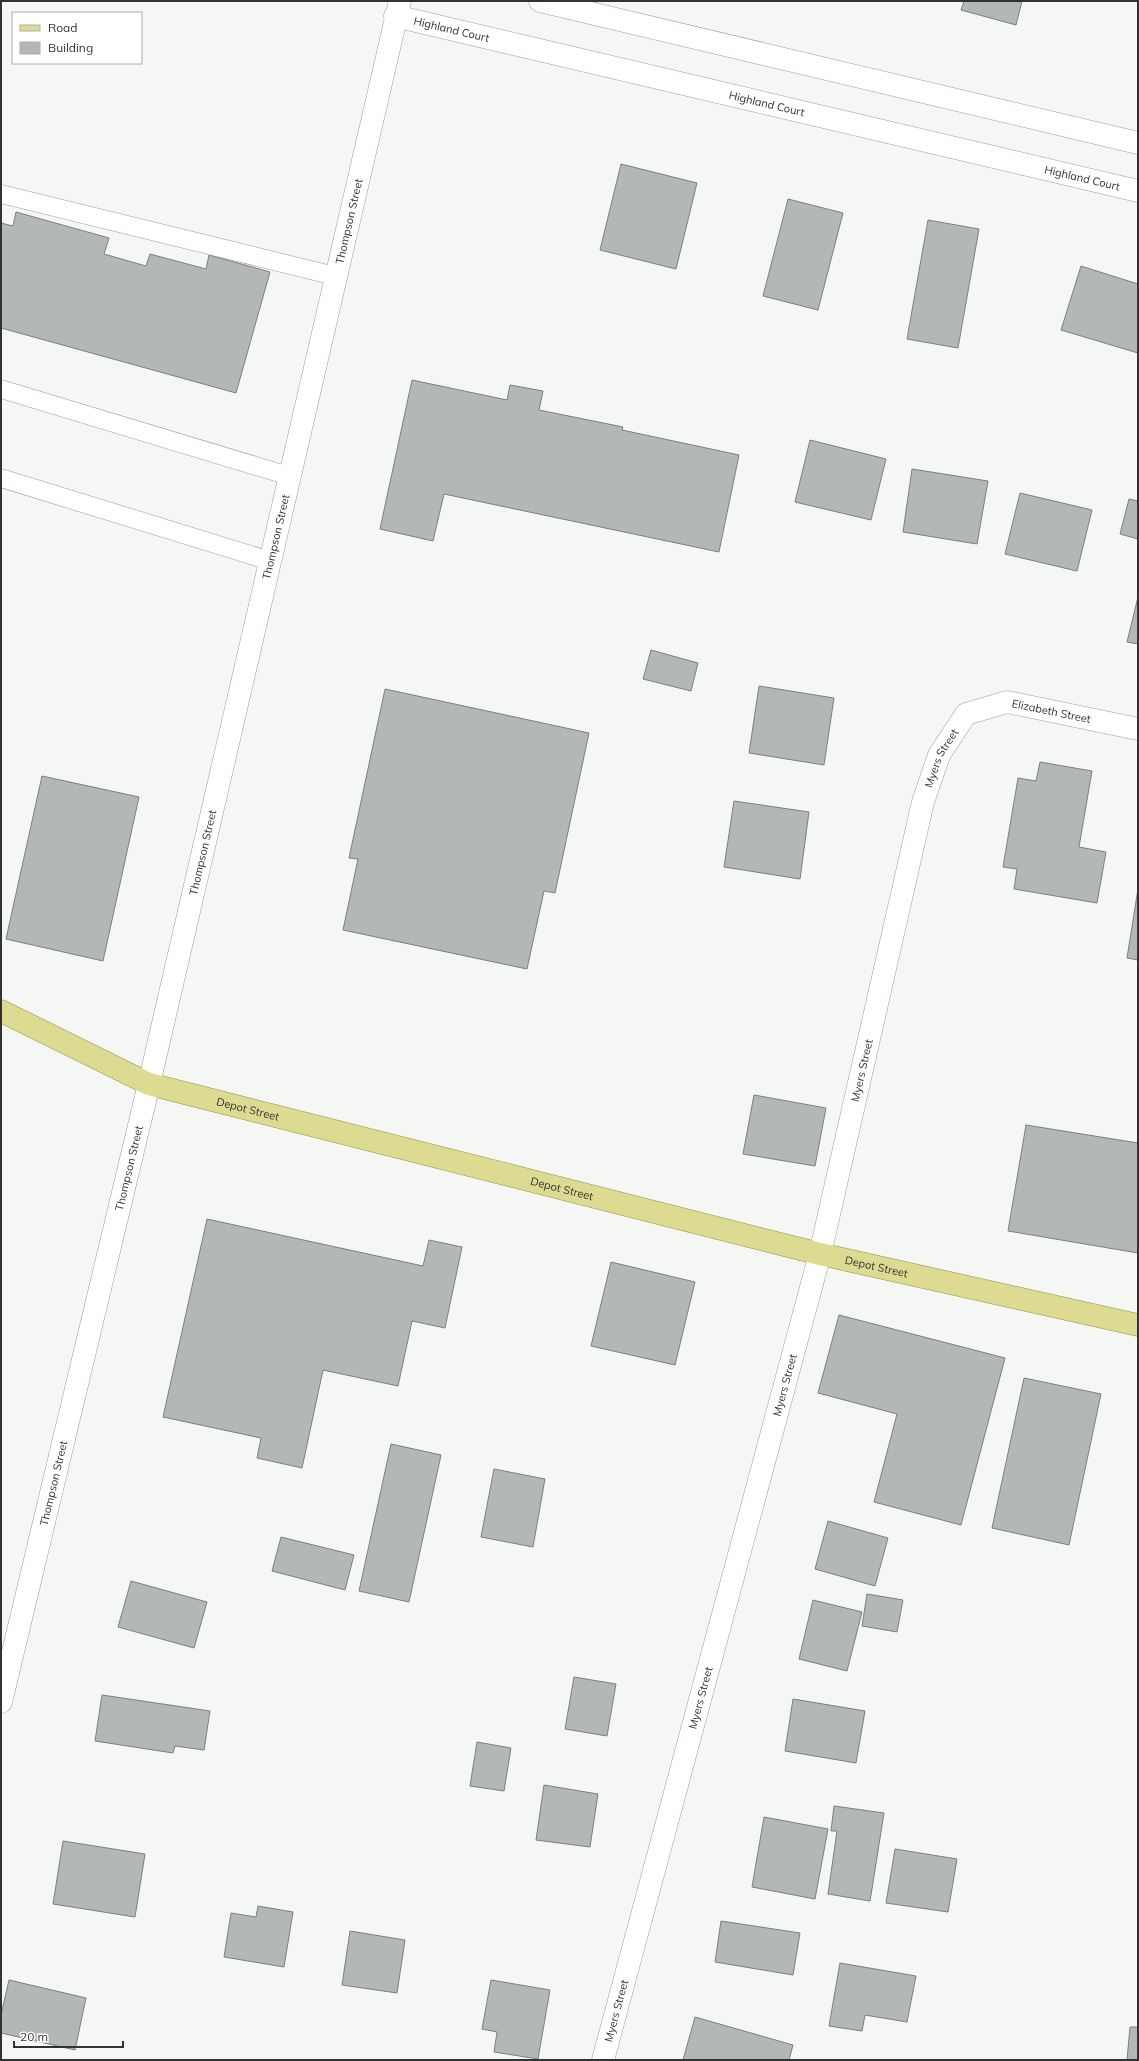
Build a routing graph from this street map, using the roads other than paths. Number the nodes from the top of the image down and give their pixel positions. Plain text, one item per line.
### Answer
1 (540, 1) edge
2 (397, 9) edge
3 (1138, 143) edge
4 (1138, 191) edge
5 (1, 194) edge
6 (335, 276) junction
7 (1, 389) edge
8 (289, 476) junction
9 (1, 478) edge
10 (270, 561) junction
11 (966, 714) joint
12 (1138, 729) edge
13 (1, 1011) edge
14 (150, 1084) junction
15 (820, 1254) junction
16 (1138, 1325) edge
17 (1, 1702) edge
18 (603, 2060) edge

1 - 3 street
2 - 4 street, Highland Court
2 - 6 street, Thompson Street
5 - 6 lane
6 - 8 street, Thompson Street
7 - 8 lane
8 - 10 street, Thompson Street
9 - 10 lane
10 - 14 street, Thompson Street
11 - 12 street, Elizabeth Street
11 - 15 street, Myers Street
13 - 14 main road, Depot Street
14 - 15 main road, Depot Street
14 - 17 street, Thompson Street
15 - 16 main road, Depot Street
15 - 18 street, Myers Street

